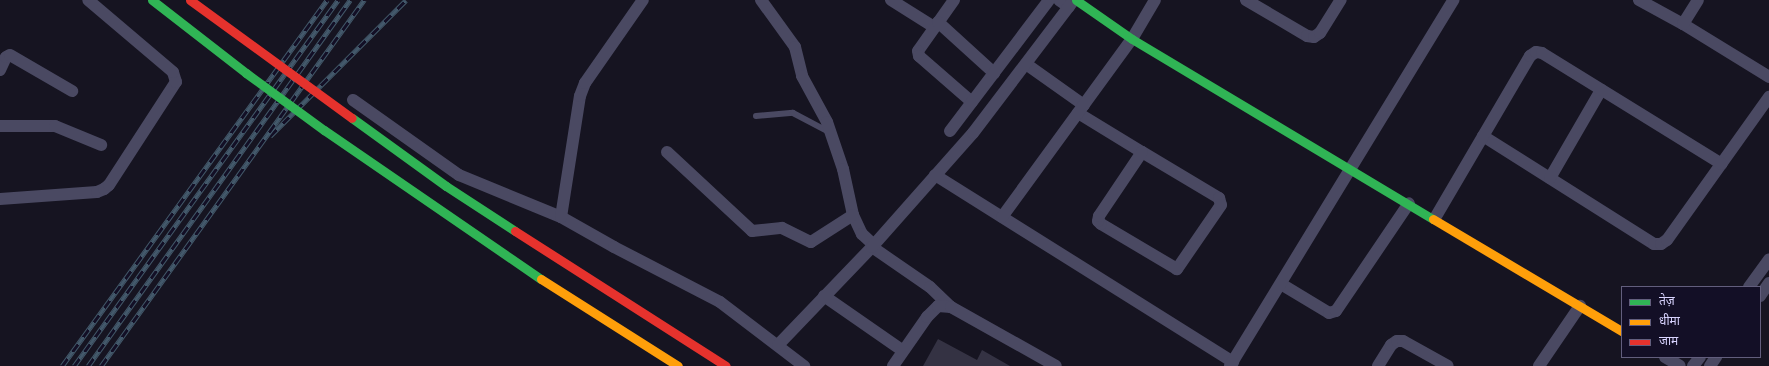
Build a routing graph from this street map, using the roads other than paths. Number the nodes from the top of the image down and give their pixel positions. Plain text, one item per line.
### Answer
1 (88, 0) edge
2 (152, 0) edge
3 (190, 0) edge
4 (643, 0) edge
5 (761, 0) edge
6 (891, 0) edge
7 (954, 0) edge
8 (1049, 0) edge
9 (1155, 0) edge
10 (1248, 0) edge
11 (1341, 0) edge
12 (1639, 0) edge
13 (1698, 0) edge
14 (1069, 2) edge
15 (1447, 2) edge
16 (936, 24) junction
17 (1683, 24) junction
18 (1132, 39) junction
19 (1026, 64) junction
20 (0, 70) edge
21 (994, 73) junction
22 (1769, 77) edge
23 (1601, 90) junction
24 (72, 91) dead end
25 (1769, 97) edge
26 (353, 100) dead end
27 (972, 102) junction
28 (1081, 109) junction
29 (756, 116) dead end
30 (0, 126) edge
31 (950, 131) dead end
32 (831, 132) junction
33 (1483, 136) junction
34 (101, 144) dead end
35 (667, 152) dead end
36 (1142, 152) junction
37 (1722, 164) junction
38 (1352, 168) junction
39 (935, 175) junction
40 (1550, 178) junction
41 (0, 199) edge
42 (1409, 203) junction
43 (853, 215) junction
44 (561, 217) junction
45 (1002, 217) junction
46 (1435, 218) junction
47 (869, 242) junction
48 (1769, 258) edge
49 (1769, 283) edge
50 (1281, 284) junction
51 (1750, 286) edge
52 (1761, 295) edge
53 (824, 296) junction
54 (1580, 306) junction
55 (951, 307) junction
56 (1621, 330) edge
57 (778, 345) junction
58 (904, 351) junction
59 (1667, 358) edge
60 (1232, 364) edge
61 (678, 366) edge
62 (726, 366) edge
63 (804, 366) edge
64 (893, 366) edge
65 (1056, 366) edge
66 (1378, 366) edge
67 (1448, 366) edge
68 (1539, 366) edge
69 (1680, 366) edge

1 - 41 street
2 - 61 main road, bridge
3 - 62 main road, bridge
4 - 44 street
5 - 32 street
6 - 16 street
7 - 16 street
8 - 21 street
9 - 18 street
10 - 11 street
12 - 17 street
13 - 17 street
14 - 18 main road
14 - 19 street
15 - 38 street
16 - 21 street
16 - 27 street
17 - 22 street
18 - 28 street
18 - 38 main road
19 - 28 street
19 - 39 street
20 - 24 street
21 - 27 street
23 - 33 street
23 - 37 street
23 - 40 street
25 - 37 street
26 - 44 street
27 - 31 street
28 - 36 street
28 - 45 street
29 - 32 lane
30 - 34 street
32 - 43 street
33 - 40 street
33 - 46 street
35 - 43 street
36 - 36 street
37 - 40 street
38 - 42 main road
38 - 50 street
39 - 45 street
39 - 47 street
42 - 46 main road
42 - 50 street
43 - 47 street
44 - 57 street
45 - 60 street
46 - 54 main road
47 - 53 street
47 - 55 street
48 - 51 street
49 - 52 street
50 - 60 street
53 - 57 street
53 - 58 street
54 - 56 main road
54 - 68 street
55 - 58 street
55 - 65 street
57 - 63 street
58 - 64 street
59 - 69 street
66 - 67 street

